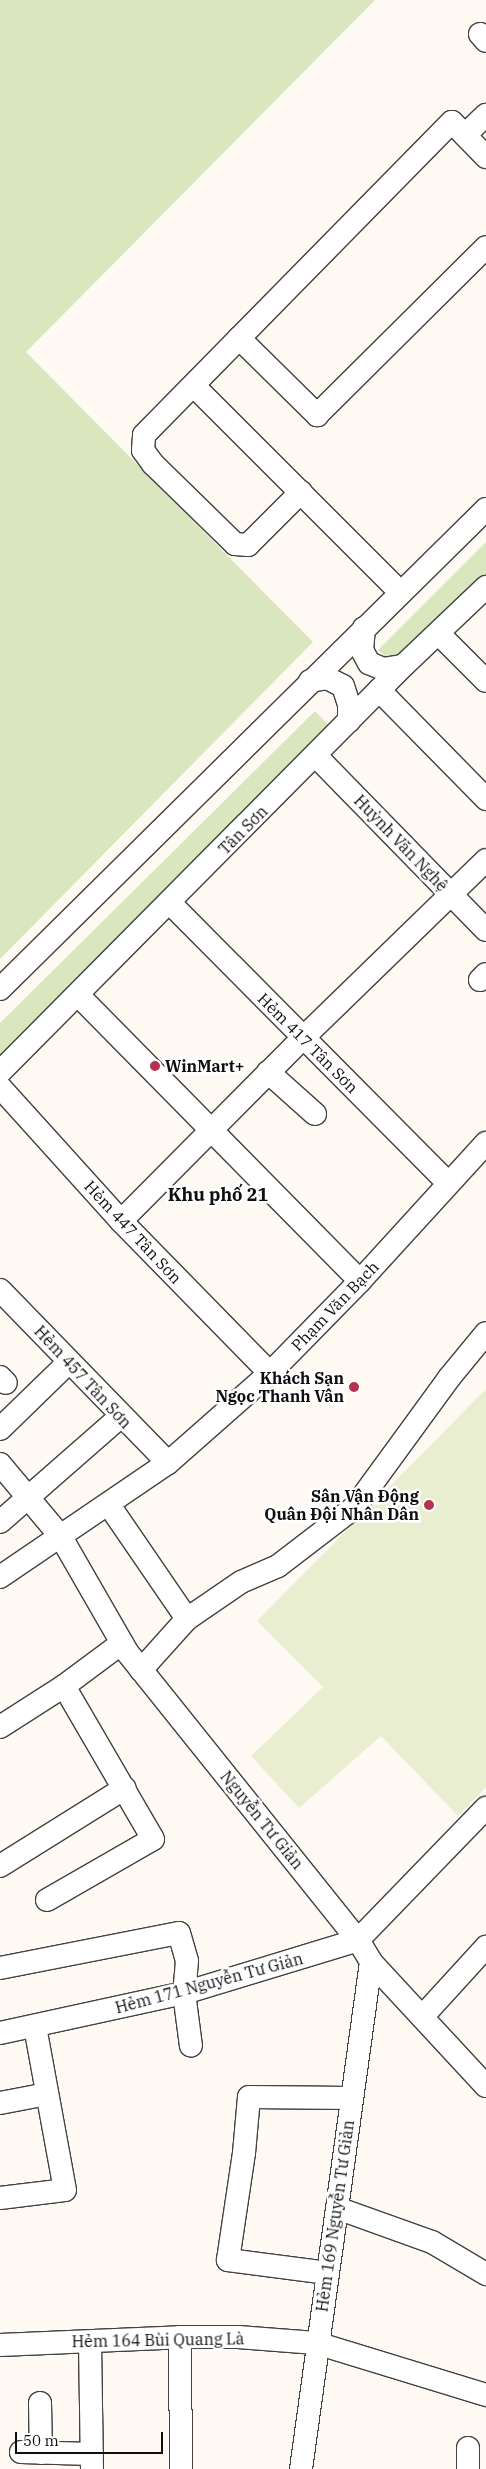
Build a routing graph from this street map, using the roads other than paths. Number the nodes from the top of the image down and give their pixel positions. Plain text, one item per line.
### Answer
1 (486, 114) edge
2 (465, 135) junction
3 (486, 157) edge
4 (486, 246) edge
5 (239, 338) junction
6 (194, 386) junction
7 (301, 492) junction
8 (486, 509) edge
9 (486, 587) edge
10 (400, 592) junction
11 (364, 628) junction
12 (439, 634) junction
13 (403, 666) junction
14 (486, 681) edge
15 (310, 682) junction
16 (379, 690) junction
17 (349, 721) junction
18 (316, 756) junction
19 (486, 800) edge
20 (486, 860) edge
21 (451, 894) junction
22 (170, 903) junction
23 (486, 930) edge
24 (0, 989) edge
25 (79, 996) junction
26 (303, 1038) junction
27 (0, 1072) edge
28 (268, 1072) junction
29 (0, 1087) edge
30 (315, 1114) dead end
31 (210, 1130) junction
32 (486, 1143) edge
33 (448, 1182) junction
34 (121, 1221) junction
35 (360, 1281) junction
36 (4, 1300) edge
37 (486, 1333) edge
38 (68, 1362) junction
39 (270, 1373) junction
40 (120, 1417) junction
41 (0, 1429) edge
42 (168, 1463) junction
43 (0, 1464) edge
44 (29, 1496) junction
45 (108, 1505) junction
46 (0, 1522) edge
47 (61, 1537) junction
48 (0, 1577) edge
49 (187, 1618) junction
50 (122, 1643) junction
51 (141, 1670) junction
52 (64, 1686) junction
53 (0, 1727) edge
54 (125, 1788) junction
55 (486, 1808) edge
56 (0, 1866) edge
57 (47, 1900) dead end
58 (358, 1940) junction
59 (486, 1947) edge
60 (371, 1962) junction
61 (0, 1968) edge
62 (184, 1994) junction
63 (422, 2017) junction
64 (35, 2027) junction
65 (0, 2033) edge
66 (191, 2046) dead end
67 (486, 2086) edge
68 (47, 2094) junction
69 (351, 2098) junction
70 (0, 2103) edge
71 (0, 2198) edge
72 (337, 2208) junction
73 (328, 2273) junction
74 (486, 2274) edge
75 (180, 2337) junction
76 (90, 2342) junction
77 (316, 2343) junction
78 (0, 2345) edge
79 (486, 2394) edge
80 (40, 2402) dead end
81 (92, 2462) edge
82 (181, 2469) edge
83 (301, 2469) edge

1 - 2 street
2 - 3 street
2 - 5 street
4 - 5 street
5 - 6 street
6 - 7 street
6 - 7 street
7 - 10 street
8 - 10 street
9 - 12 street, Tân Sơn
10 - 11 street
11 - 13 street
11 - 15 street
12 - 13 street, Tân Sơn
12 - 14 street
13 - 16 street, Tân Sơn
15 - 17 street
15 - 24 street
16 - 17 street, Tân Sơn
16 - 19 street
17 - 18 street, Tân Sơn
18 - 21 street, Huỳnh Văn Nghệ
18 - 22 street, Tân Sơn
20 - 21 street
21 - 23 street, Huỳnh Văn Nghệ
21 - 26 street
22 - 25 street, Tân Sơn
22 - 26 street, Hẻm 417 Tân Sơn
25 - 27 street, Tân Sơn
25 - 31 street
26 - 28 street
26 - 33 street, Hẻm 417 Tân Sơn
28 - 30 street
28 - 31 street
29 - 34 street, Hẻm 447 Tân Sơn
31 - 34 street
31 - 35 street
32 - 33 street, Phạm Văn Bạch
33 - 35 street, Phạm Văn Bạch
34 - 39 street, Hẻm 447 Tân Sơn
35 - 39 street, Phạm Văn Bạch
36 - 38 street, Hẻm 457 Tân Sơn
37 - 49 street
38 - 40 street, Hẻm 457 Tân Sơn
38 - 41 street
39 - 42 street, Phạm Văn Bạch
40 - 42 street, Hẻm 457 Tân Sơn
40 - 44 street
42 - 45 street, Phạm Văn Bạch
43 - 44 street, Nguyễn Tư Giản
44 - 46 street
44 - 47 street, Nguyễn Tư Giản
45 - 47 street, Phạm Văn Bạch
45 - 49 street
47 - 48 street, Phạm Văn Bạch
47 - 50 street, Nguyễn Tư Giản
49 - 51 street
50 - 51 street, Nguyễn Tư Giản
50 - 52 street
51 - 58 street, Nguyễn Tư Giản
52 - 53 street
52 - 54 street
54 - 56 street
54 - 57 street
55 - 58 street
58 - 60 street, Nguyễn Tư Giản
58 - 62 street, Hẻm 171 Nguyễn Tư Giản
59 - 63 street
60 - 63 street, Nguyễn Tư Giản
60 - 69 street, Hẻm 169 Nguyễn Tư Giản
61 - 62 street
62 - 64 street, Hẻm 171 Nguyễn Tư Giản
62 - 66 street
63 - 67 street, Nguyễn Tư Giản
64 - 65 street, Hẻm 171 Nguyễn Tư Giản
64 - 68 street
68 - 70 street
68 - 71 street
69 - 72 street, Hẻm 169 Nguyễn Tư Giản
69 - 73 street
72 - 73 street, Hẻm 169 Nguyễn Tư Giản
72 - 74 street
73 - 77 street, Hẻm 169 Nguyễn Tư Giản
75 - 76 street, Hẻm 164 Bùi Quang Là
75 - 77 street, Hẻm 164 Bùi Quang Là
75 - 82 street
76 - 78 street, Hẻm 164 Bùi Quang Là
76 - 81 street
77 - 79 street, Hẻm 164 Bùi Quang Là
77 - 83 street, Hẻm 169 Nguyễn Tư Giản
80 - 81 street

